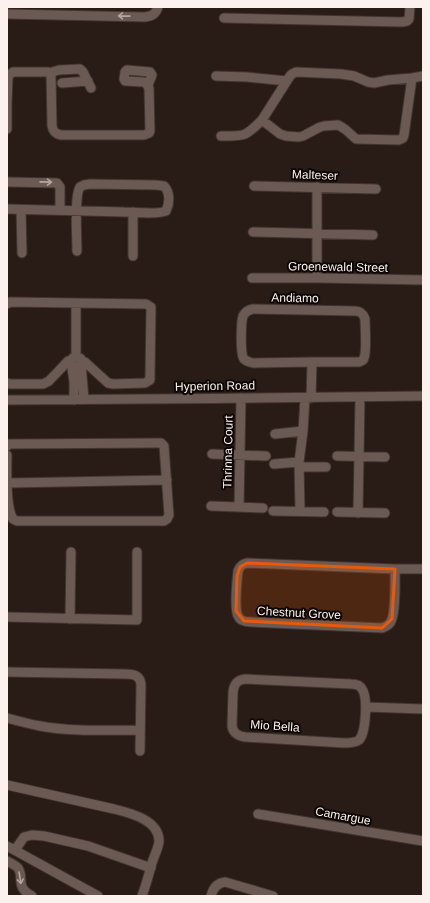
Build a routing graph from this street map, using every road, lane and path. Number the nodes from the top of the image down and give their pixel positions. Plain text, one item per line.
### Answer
1 (158, 7) edge
2 (410, 7) edge
3 (7, 14) edge
4 (224, 18) dead end
5 (49, 73) junction
6 (216, 76) dead end
7 (423, 76) edge
8 (412, 78) junction
9 (287, 81) junction
10 (62, 83) dead end
11 (148, 85) dead end
12 (7, 103) edge
13 (262, 120) junction
14 (7, 130) edge
15 (221, 136) dead end
16 (7, 182) edge
17 (254, 186) dead end
18 (317, 187) junction
19 (376, 189) dead end
20 (7, 209) edge
21 (21, 210) junction
22 (60, 210) junction
23 (77, 211) junction
24 (133, 212) junction
25 (253, 232) dead end
26 (317, 234) junction
27 (373, 235) dead end
28 (77, 251) dead end
29 (22, 253) dead end
30 (133, 256) dead end
31 (252, 278) dead end
32 (317, 278) junction
33 (423, 280) edge
34 (76, 302) junction
35 (7, 304) edge
36 (76, 361) junction
37 (312, 362) junction
38 (7, 383) edge
39 (423, 396) edge
40 (360, 397) junction
41 (241, 398) junction
42 (308, 398) junction
43 (84, 399) junction
44 (7, 400) edge
45 (74, 400) junction
46 (303, 431) junction
47 (276, 434) dead end
48 (7, 446) edge
49 (212, 454) dead end
50 (241, 454) junction
51 (7, 455) edge
52 (266, 456) dead end
53 (337, 456) dead end
54 (359, 457) junction
55 (385, 457) dead end
56 (274, 464) dead end
57 (299, 464) junction
58 (326, 467) dead end
59 (167, 480) junction
60 (7, 482) edge
61 (211, 506) dead end
62 (8, 507) edge
63 (239, 507) junction
64 (263, 508) dead end
65 (273, 511) dead end
66 (300, 511) junction
67 (324, 512) dead end
68 (337, 512) dead end
69 (358, 513) junction
70 (385, 513) dead end
71 (71, 552) dead end
72 (137, 552) dead end
73 (395, 569) junction
74 (423, 569) edge
75 (7, 617) edge
76 (70, 619) junction
77 (7, 672) edge
78 (366, 707) junction
79 (423, 709) edge
80 (7, 718) edge
81 (140, 730) junction
82 (140, 751) dead end
83 (7, 785) edge
84 (258, 814) dead end
85 (423, 841) edge
86 (11, 848) edge
87 (7, 861) edge
88 (151, 868) junction
89 (32, 896) edge
90 (98, 896) edge
91 (142, 896) edge
92 (211, 896) edge
93 (273, 896) edge

1 -> 3 street
2 - 4 street
5 - 10 street
5 - 11 street
5 - 12 street
6 - 9 street
7 - 8 street
8 - 9 street
8 - 13 street
9 - 13 street
12 - 14 street
13 - 15 street
16 -> 22 street
17 - 18 street, Malteser
18 - 19 street, Malteser
18 - 26 street
20 - 21 street
21 - 22 street
21 - 29 street
22 - 23 street
23 - 24 street
23 - 24 street
23 - 28 street
24 - 30 street
25 - 26 street
26 - 27 street
26 - 32 street
31 - 32 street, Groenewald Street
32 - 33 street, Groenewald Street
34 - 35 street
34 - 36 street
34 - 36 street
36 - 38 street
36 - 43 street
36 - 45 street
37 - 37 street, Andiamo
37 - 42 street
39 - 40 street, Hyperion Road
40 - 42 street, Hyperion Road
40 - 54 street
41 - 42 street, Hyperion Road
41 - 43 street, Hyperion Road
41 - 50 street, Thrinna Court
42 - 46 street
43 - 45 street, Hyperion Road
44 - 45 street, Hyperion Road
46 - 47 street
46 - 57 street
48 - 59 street
49 - 50 street
50 - 52 street
50 - 63 street, Thrinna Court
51 - 60 street
53 - 54 street
54 - 55 street
54 - 69 street
56 - 57 street
57 - 58 street
57 - 66 street
59 - 60 street
59 - 62 street
60 - 62 street
61 - 63 street
63 - 64 street
65 - 66 street
66 - 67 street
68 - 69 street
69 - 70 street
71 - 76 street
72 - 76 street
73 - 73 street, Chestnut Grove
73 - 74 street, Chestnut Grove
75 - 76 street
77 - 81 street
78 - 78 street, Mio Bella
78 - 79 street
80 - 81 street
81 - 82 street
83 - 88 street
84 - 85 street, Camargue
86 - 88 street
86 - 90 street
87 -> 89 street
88 - 91 street
92 - 93 street

